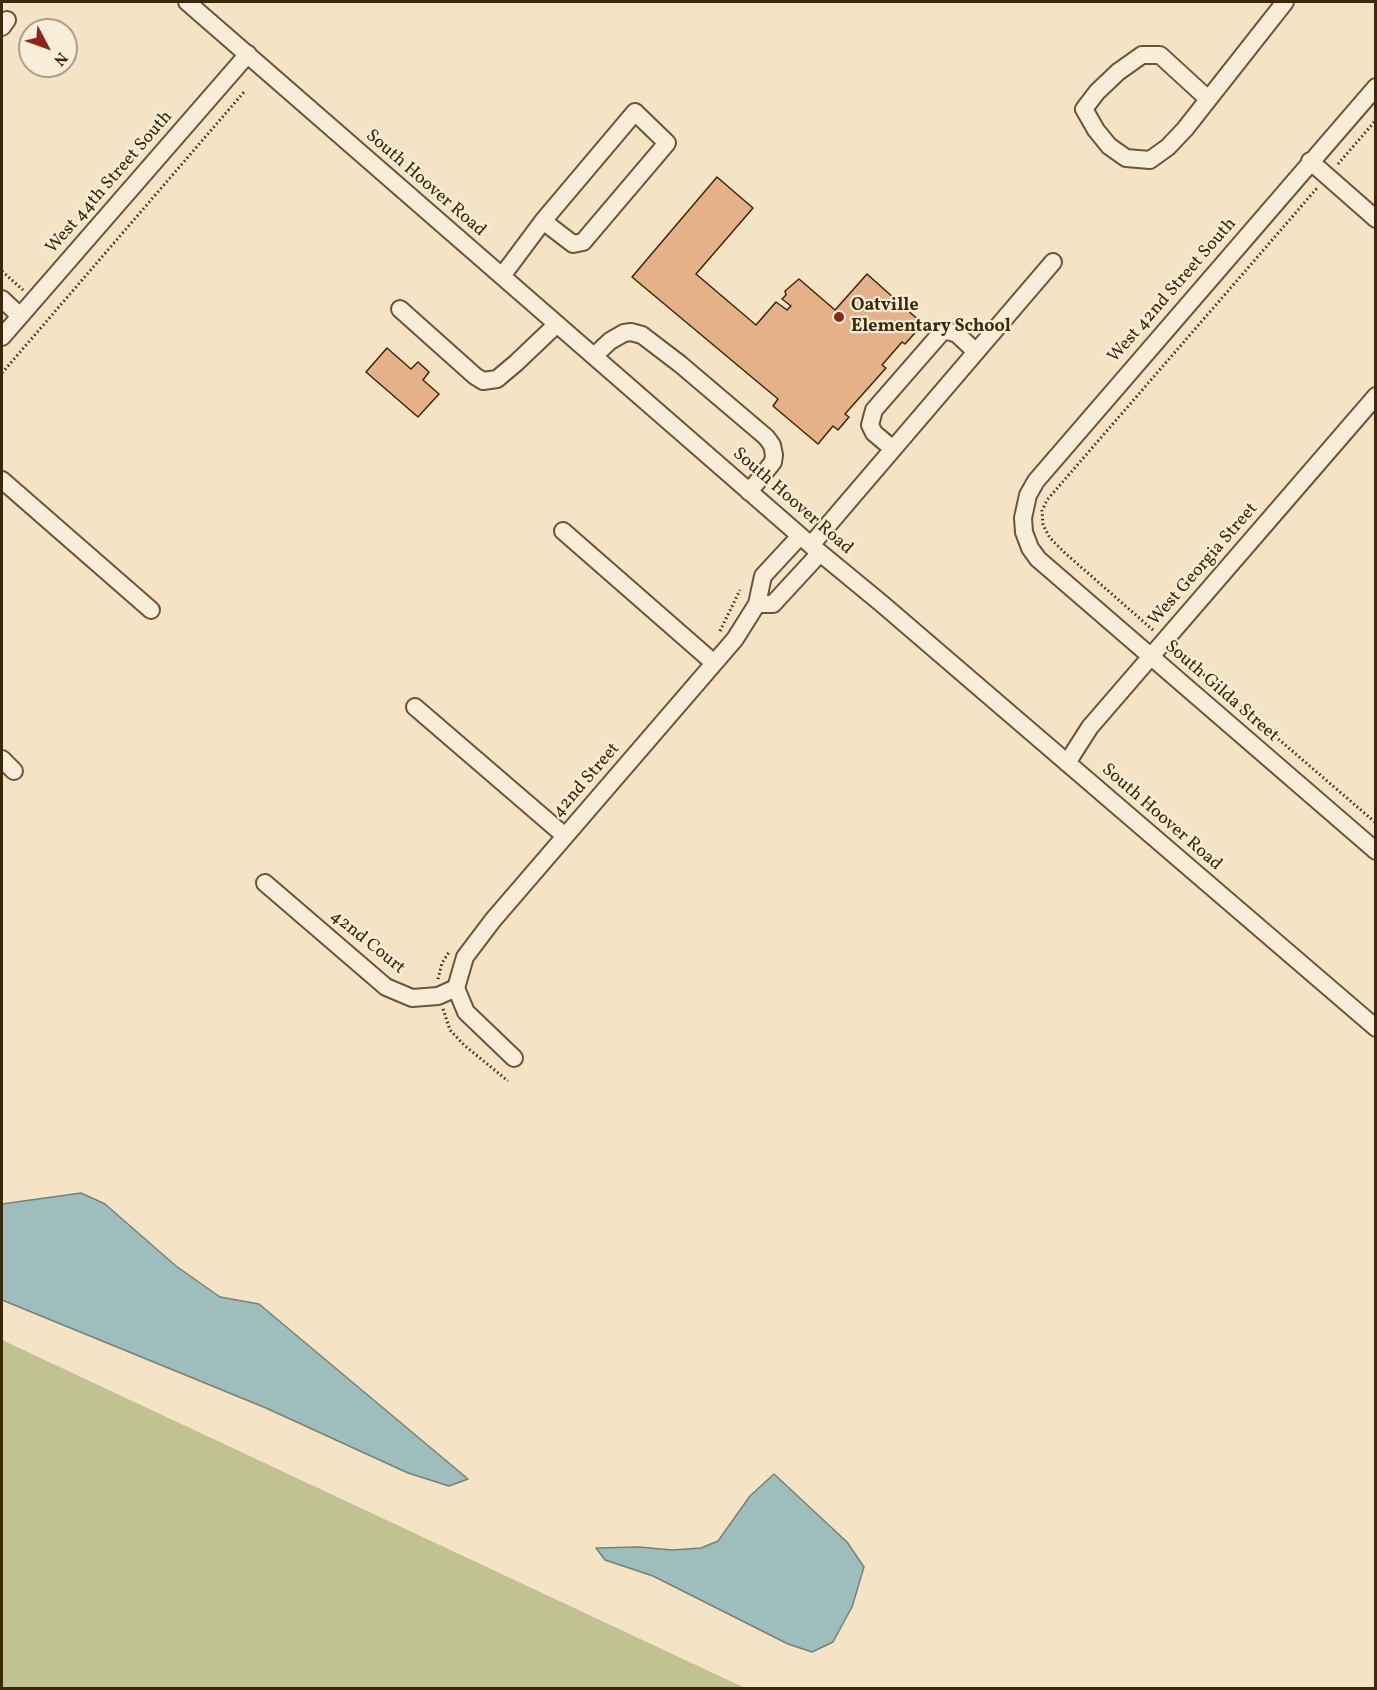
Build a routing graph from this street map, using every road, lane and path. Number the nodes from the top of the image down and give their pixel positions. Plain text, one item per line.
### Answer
1 (187, 2) edge
2 (1285, 2) edge
3 (248, 54) junction
4 (1376, 87) edge
5 (244, 92) dead end
6 (1208, 99) junction
7 (1376, 120) edge
8 (1310, 161) junction
9 (1327, 176) junction
10 (1376, 219) edge
11 (543, 220) junction
12 (1053, 262) dead end
13 (501, 276) junction
14 (2, 299) edge
15 (400, 309) dead end
16 (20, 316) junction
17 (557, 324) junction
18 (2, 337) edge
19 (975, 351) junction
20 (594, 357) junction
21 (2, 373) edge
22 (1376, 396) edge
23 (893, 449) junction
24 (2, 480) edge
25 (749, 492) junction
26 (563, 531) dead end
27 (1024, 532) joint
28 (810, 545) junction
29 (757, 604) junction
30 (151, 610) dead end
31 (1165, 641) junction
32 (1150, 657) junction
33 (714, 663) junction
34 (415, 707) dead end
35 (2, 759) edge
36 (1067, 763) junction
37 (14, 771) dead end
38 (1376, 823) edge
39 (565, 836) junction
40 (1376, 851) edge
41 (265, 883) dead end
42 (456, 988) junction
43 (1373, 1022) edge
44 (514, 1058) dead end

1 - 3 street, South Hoover Road
2 - 6 street
3 - 13 street, South Hoover Road
3 - 16 street, West 44th Street South
4 - 8 street, West 42nd Street South
5 - 21 path
6 - 6 street
7 - 9 path
8 - 9 street
8 - 27 street, West 42nd Street South
9 - 10 street
9 - 31 path
11 - 11 street
11 - 13 street
12 - 19 street
13 - 17 street, South Hoover Road
14 - 16 street
15 - 17 street
16 - 18 street, West 44th Street South
17 - 20 street, South Hoover Road
19 - 23 street
19 - 23 street
20 - 25 street, South Hoover Road
20 - 25 street
22 - 31 street, West Georgia Street
23 - 28 street
24 - 30 street
25 - 28 street, South Hoover Road
26 - 33 street
27 - 32 street, South Gilda Street
28 - 29 street, 42nd Street
28 - 29 street
28 - 36 street, South Hoover Road
29 - 33 street, 42nd Street
31 - 32 street, West Georgia Street
31 - 38 path
32 - 36 street, West Georgia Street
32 - 40 street, South Gilda Street
33 - 39 street, 42nd Street
34 - 39 street
35 - 37 street
36 - 43 street, South Hoover Road
39 - 42 street, 42nd Street
41 - 42 street, 42nd Court
42 - 44 street

